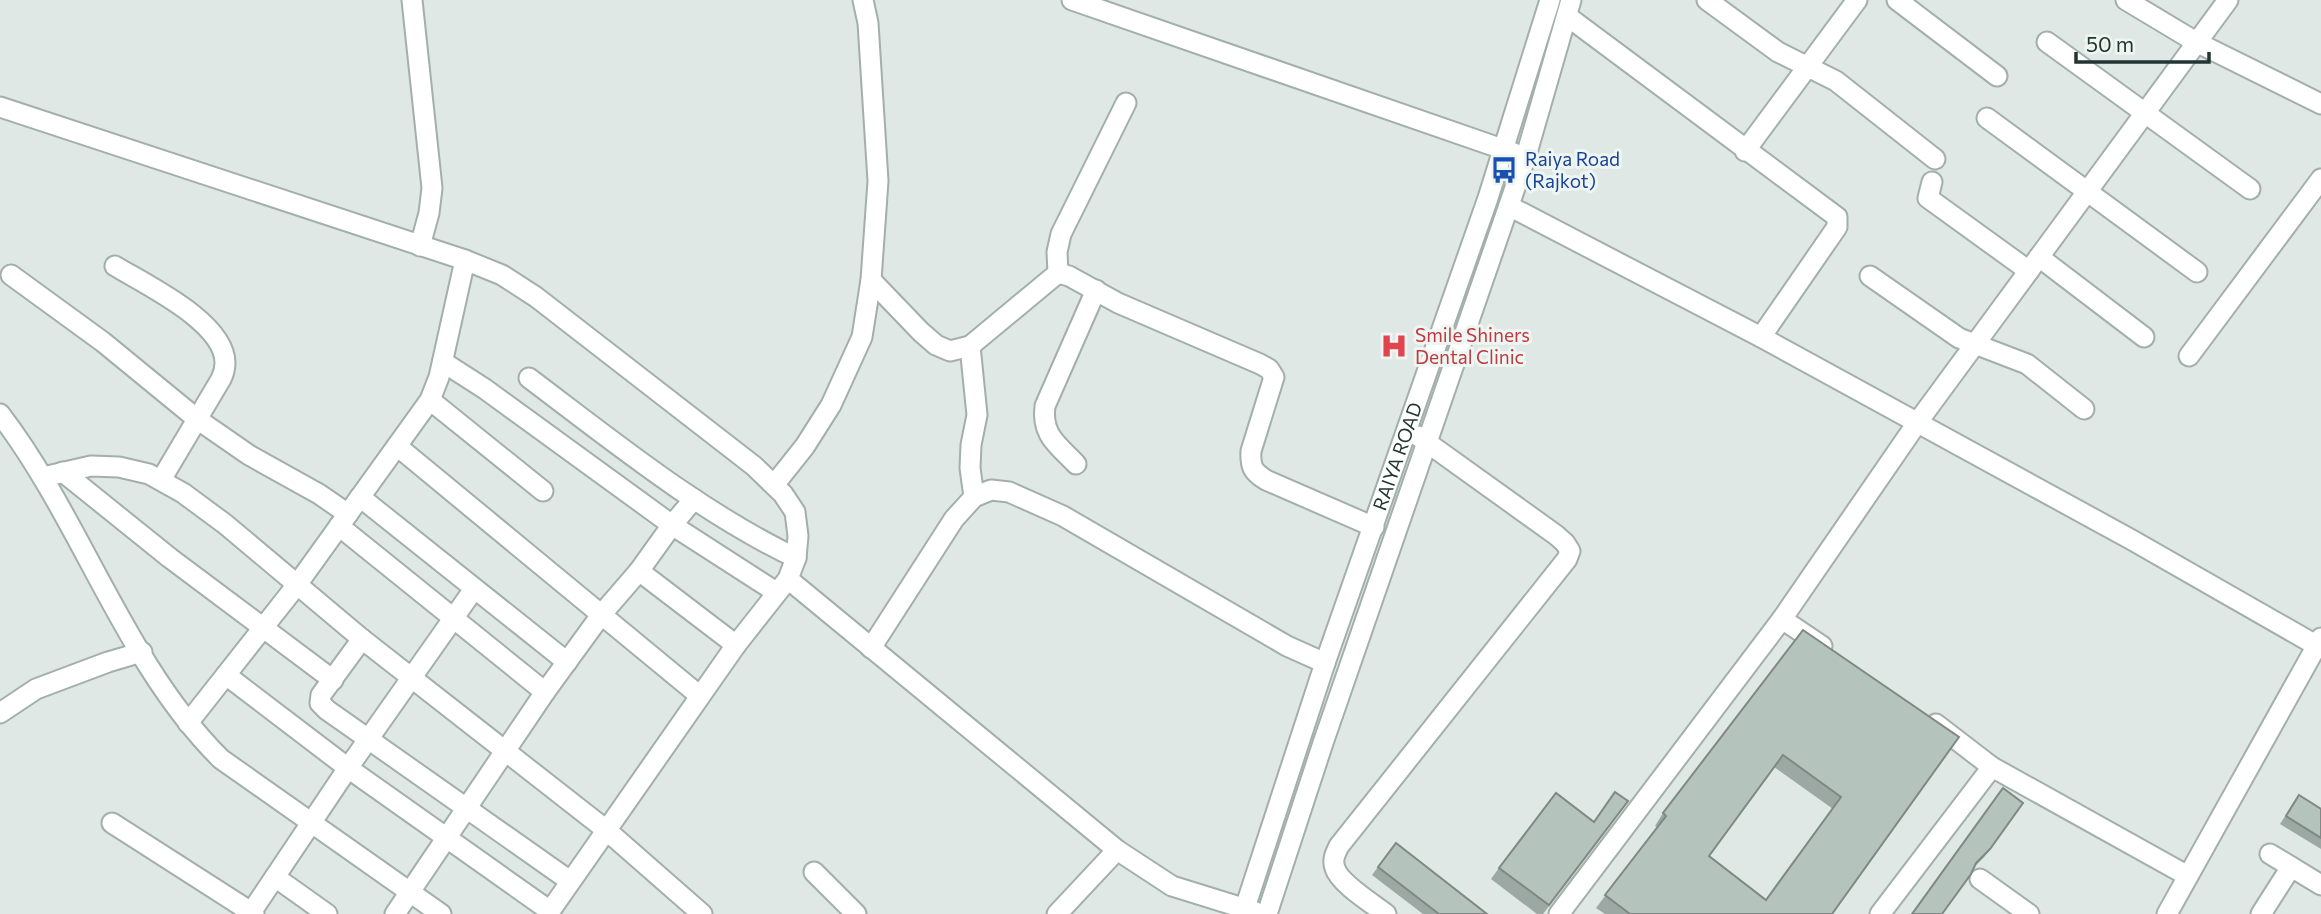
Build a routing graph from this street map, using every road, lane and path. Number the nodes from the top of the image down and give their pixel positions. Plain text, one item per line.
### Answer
1 (412, 0) edge
2 (863, 0) edge
3 (1072, 0) edge
4 (1550, 0) edge
5 (1707, 0) edge
6 (1857, 0) edge
7 (1897, 0) edge
8 (2126, 0) edge
9 (2228, 0) edge
10 (1099, 4) edge
11 (1569, 8) edge
12 (2196, 42) junction
13 (2047, 43) dead end
14 (1807, 67) junction
15 (1997, 76) dead end
16 (1126, 103) dead end
17 (2321, 104) edge
18 (0, 107) edge
19 (2144, 113) junction
20 (1987, 118) dead end
21 (1504, 150) junction
22 (1745, 151) junction
23 (1526, 156) junction
24 (1935, 159) dead end
25 (2321, 179) edge
26 (1932, 182) dead end
27 (2250, 189) dead end
28 (2087, 191) junction
29 (1509, 206) junction
30 (420, 246) junction
31 (465, 260) junction
32 (2034, 264) junction
33 (115, 266) dead end
34 (2197, 272) dead end
35 (1058, 273) junction
36 (11, 275) dead end
37 (1870, 276) dead end
38 (871, 280) junction
39 (1096, 290) junction
40 (1761, 337) junction
41 (2144, 337) dead end
42 (1974, 345) junction
43 (970, 346) junction
44 (2189, 356) dead end
45 (443, 362) junction
46 (529, 378) dead end
47 (430, 400) junction
48 (2084, 409) dead end
49 (0, 414) edge
50 (197, 419) junction
51 (1917, 423) junction
52 (1408, 430) junction
53 (8, 435) edge
54 (1427, 441) junction
55 (397, 446) junction
56 (1076, 464) dead end
57 (63, 472) junction
58 (43, 477) junction
59 (161, 480) junction
60 (774, 485) junction
61 (543, 491) dead end
62 (360, 496) junction
63 (974, 497) junction
64 (694, 499) junction
65 (343, 520) junction
66 (672, 525) junction
67 (1374, 527) junction
68 (796, 558) junction
69 (639, 571) junction
70 (296, 586) junction
71 (782, 586) junction
72 (474, 589) junction
73 (601, 615) junction
74 (454, 617) junction
75 (1782, 619) junction
76 (263, 627) junction
77 (362, 639) junction
78 (2320, 644) edge
79 (736, 645) junction
80 (871, 648) junction
81 (142, 652) junction
82 (1839, 657) edge
83 (567, 662) junction
84 (1325, 663) junction
85 (226, 675) junction
86 (412, 676) junction
87 (333, 680) junction
88 (545, 692) junction
89 (699, 696) junction
90 (1918, 711) edge
91 (0, 713) edge
92 (188, 723) junction
93 (368, 739) junction
94 (506, 751) junction
95 (1992, 767) junction
96 (348, 768) junction
97 (467, 807) junction
98 (112, 823) dead end
99 (311, 823) junction
100 (606, 829) junction
101 (448, 836) junction
102 (1117, 850) junction
103 (2270, 854) dead end
104 (2291, 867) junction
105 (814, 872) dead end
106 (2188, 876) junction
107 (275, 877) junction
108 (1980, 878) dead end
109 (570, 881) junction
110 (2321, 885) edge
111 (410, 892) junction
112 (1375, 911) edge
113 (549, 912) edge
114 (2174, 912) edge
115 (252, 913) edge
116 (1254, 913) edge
117 (327, 914) edge
118 (395, 914) edge
119 (440, 914) edge
120 (702, 914) edge
121 (856, 914) edge
122 (1057, 914) edge
123 (1559, 914) edge
124 (1880, 914) edge
125 (2029, 914) edge
126 (2261, 914) edge

1 - 30 street
2 - 38 street
3 - 10 street
4 - 21 street, RAIYA ROAD
5 - 14 street
6 - 14 street
7 - 15 street
8 - 12 street
9 - 12 street
10 - 21 street
11 - 22 street
11 - 23 street, RAIYA ROAD
12 - 17 street
12 - 19 street
13 - 19 street
14 - 22 street
14 - 24 street
16 - 35 street
18 - 30 street
19 - 27 street
19 - 28 street
20 - 28 street
21 - 23 street
21 - 52 street, RAIYA ROAD
22 - 40 street
23 - 29 street, RAIYA ROAD
25 - 44 street
26 - 32 street
28 - 32 street
28 - 34 street
29 - 40 street
29 - 54 street, RAIYA ROAD
30 - 31 street
31 - 45 street
31 - 60 street
32 - 41 street
32 - 42 street
33 - 50 street
35 - 39 street
35 - 43 street
36 - 50 street
37 - 42 street
38 - 43 street
38 - 60 street
39 - 56 street
39 - 67 street
40 - 51 street
42 - 48 street
42 - 51 street
43 - 63 street
45 - 47 street
45 - 66 street
46 - 64 street
47 - 55 street
47 - 61 street
49 - 53 street
50 - 59 street
50 - 65 street
51 - 75 street
51 - 78 street
52 - 54 street
52 - 67 street, RAIYA ROAD
53 - 58 street
54 - 112 street
54 - 116 street, RAIYA ROAD
55 - 62 street
55 - 73 street
57 - 58 street
57 - 59 street
57 - 76 street
58 - 81 street
59 - 70 street
60 - 68 street
62 - 65 street
62 - 72 street
63 - 80 street
63 - 84 street
64 - 66 street
64 - 68 street
65 - 70 street
65 - 74 street
66 - 69 street
66 - 71 street
67 - 84 street, RAIYA ROAD
68 - 71 street
69 - 73 street
69 - 79 street
70 - 76 street
70 - 77 street
71 - 79 street
71 - 80 street
72 - 74 street
72 - 83 street
73 - 83 street
73 - 89 street
74 - 86 street
74 - 88 street
75 - 82 street
75 - 123 street
76 - 85 street
76 - 87 street
77 - 86 street
77 - 87 street
78 - 106 street
79 - 89 street
80 - 102 street
81 - 91 street
81 - 92 street
83 - 88 street
84 - 116 street, RAIYA ROAD
85 - 92 street
85 - 96 street
86 - 93 street
86 - 94 street
87 - 93 street
88 - 94 street
89 - 100 street
90 - 95 street
92 - 99 street
93 - 96 street
93 - 97 street
94 - 97 street
94 - 100 street
95 - 106 street
95 - 124 street
96 - 99 street
96 - 101 street
97 - 101 street
97 - 109 street
98 - 115 street
99 - 107 street
99 - 111 street
100 - 109 street
100 - 120 street
101 - 111 street
101 - 113 street
102 - 116 street
102 - 122 street
103 - 104 street
104 - 110 street
104 - 126 street
105 - 121 street
106 - 114 street
107 - 115 street
107 - 117 street
108 - 125 street
109 - 113 street
111 - 118 street
111 - 119 street

